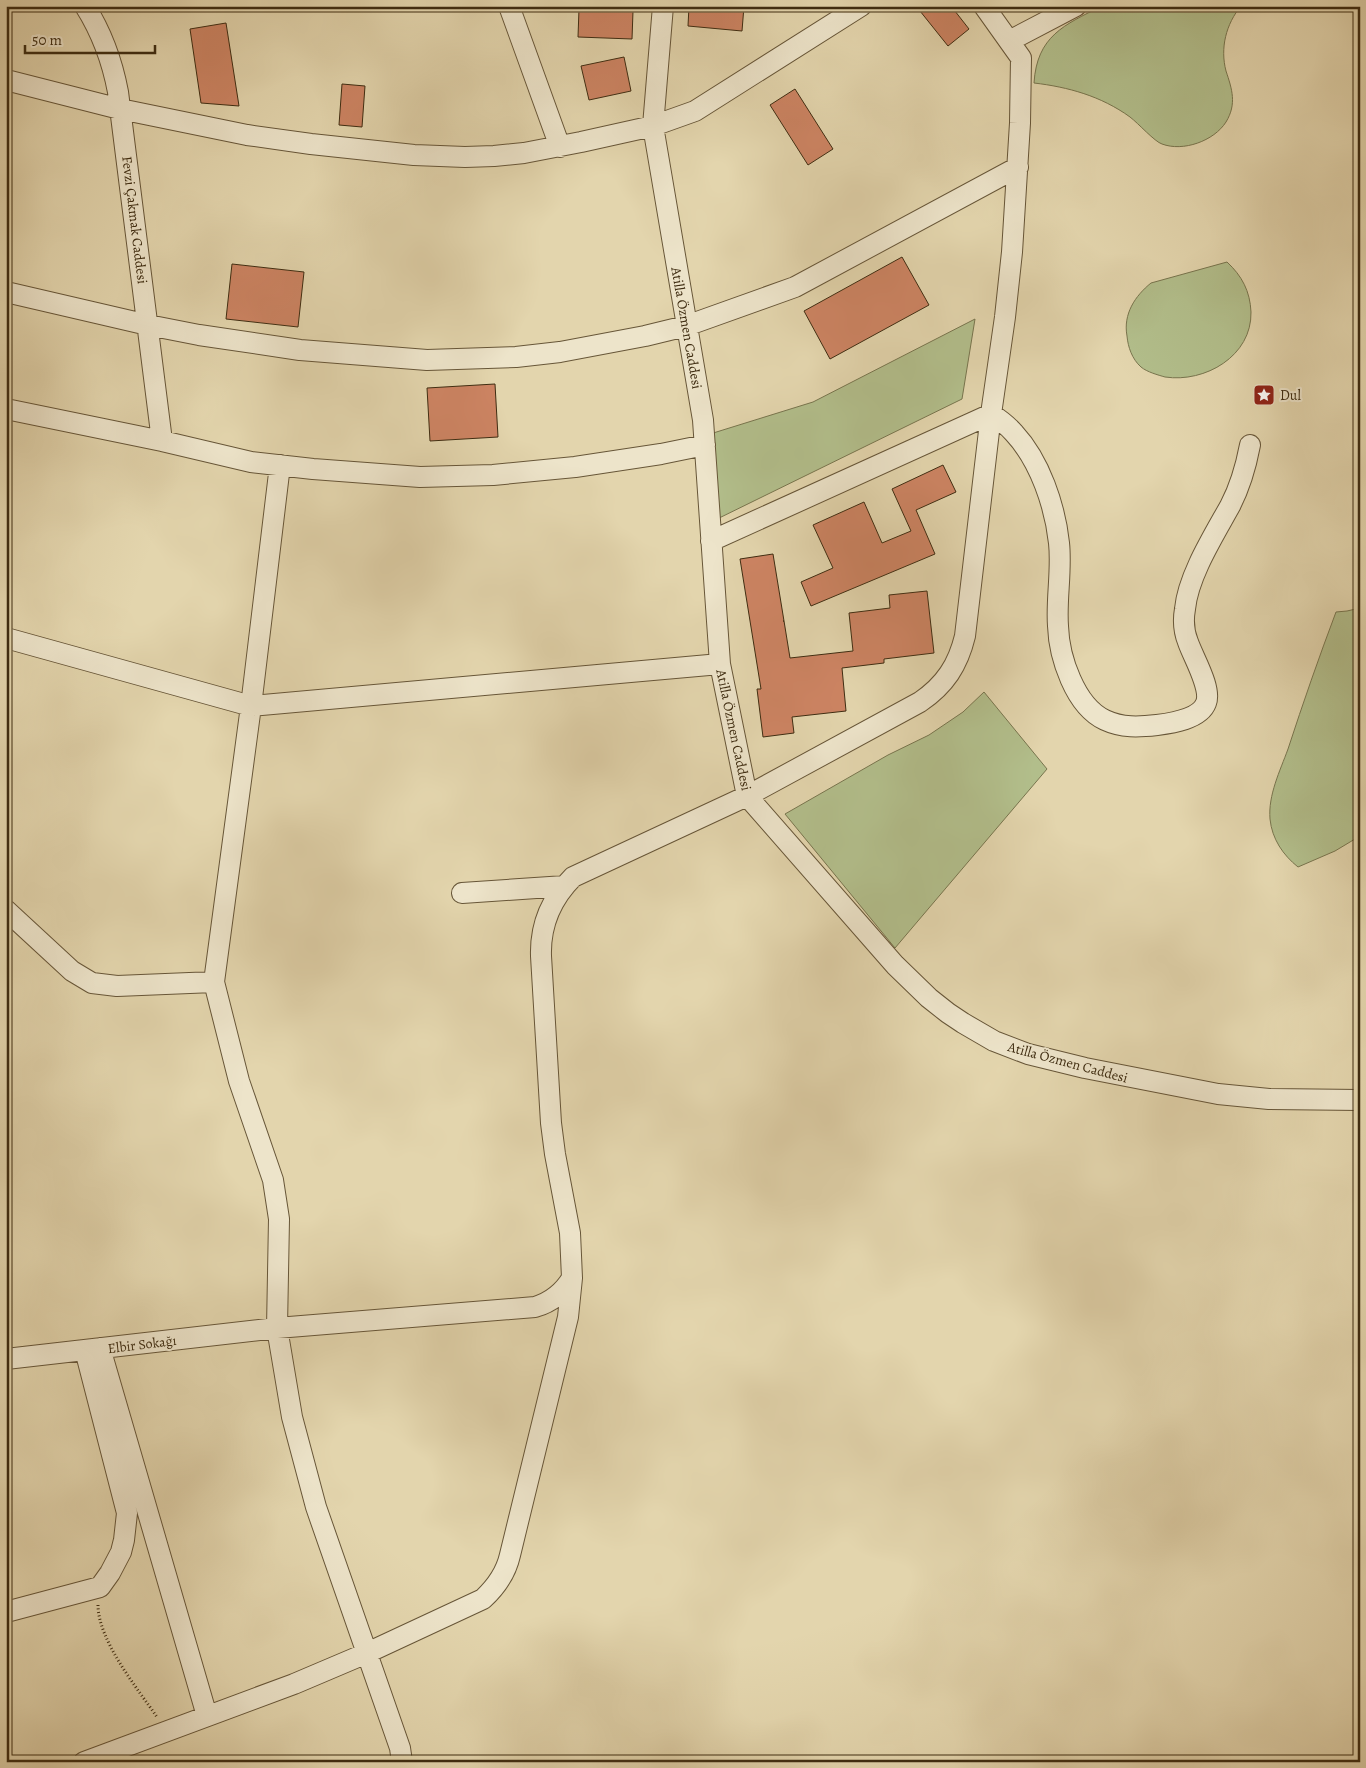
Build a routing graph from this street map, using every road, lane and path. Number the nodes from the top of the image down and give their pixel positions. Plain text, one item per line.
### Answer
1 (84, 6) edge
2 (509, 6) edge
3 (663, 6) edge
4 (861, 6) edge
5 (984, 6) edge
6 (1076, 6) edge
7 (1009, 42) junction
8 (6, 80) edge
9 (120, 109) junction
10 (653, 126) junction
11 (560, 147) junction
12 (1018, 167) junction
13 (6, 292) edge
14 (148, 325) junction
15 (686, 326) junction
16 (6, 409) edge
17 (991, 414) junction
18 (162, 441) junction
19 (705, 445) junction
20 (1250, 445) dead end
21 (280, 465) junction
22 (711, 542) junction
23 (6, 638) edge
24 (720, 664) junction
25 (251, 706) junction
26 (747, 796) junction
27 (565, 886) junction
28 (462, 893) dead end
29 (6, 910) edge
30 (214, 982) junction
31 (1360, 1100) edge
32 (572, 1278) junction
33 (277, 1328) junction
34 (92, 1349) junction
35 (6, 1359) edge
36 (100, 1587) junction
37 (6, 1612) edge
38 (367, 1653) junction
39 (207, 1716) junction
40 (166, 1731) junction
41 (84, 1762) edge
42 (402, 1762) edge

1 - 9 street, Fevzi Çakmak Caddesi
2 - 11 street
3 - 10 street, Atilla Özmen Caddesi
4 - 10 street
5 - 7 street
6 - 7 street
7 - 12 street
8 - 9 street
9 - 11 street
9 - 14 street, Fevzi Çakmak Caddesi
10 - 11 street
10 - 15 street, Atilla Özmen Caddesi
12 - 15 street
12 - 17 street
13 - 14 street
14 - 15 street
14 - 18 street, Fevzi Çakmak Caddesi
15 - 19 street, Atilla Özmen Caddesi
16 - 18 street
17 - 20 street
17 - 22 street
17 - 26 street
18 - 21 street
19 - 21 street
19 - 22 street, Atilla Özmen Caddesi
21 - 25 street
22 - 24 street, Atilla Özmen Caddesi
23 - 25 street
24 - 25 street
24 - 26 street, Atilla Özmen Caddesi
25 - 30 street
26 - 27 street
26 - 31 street, Atilla Özmen Caddesi
27 - 28 street
27 - 32 street
29 - 30 street
30 - 33 street
32 - 33 street, Elbir Sokağı
32 - 38 street
33 - 34 street, Elbir Sokağı
33 - 38 street
34 - 35 street, Elbir Sokağı
34 - 36 street
34 - 39 street
36 - 37 street
36 - 40 path
38 - 39 street
38 - 42 street
39 - 40 street
40 - 41 street

